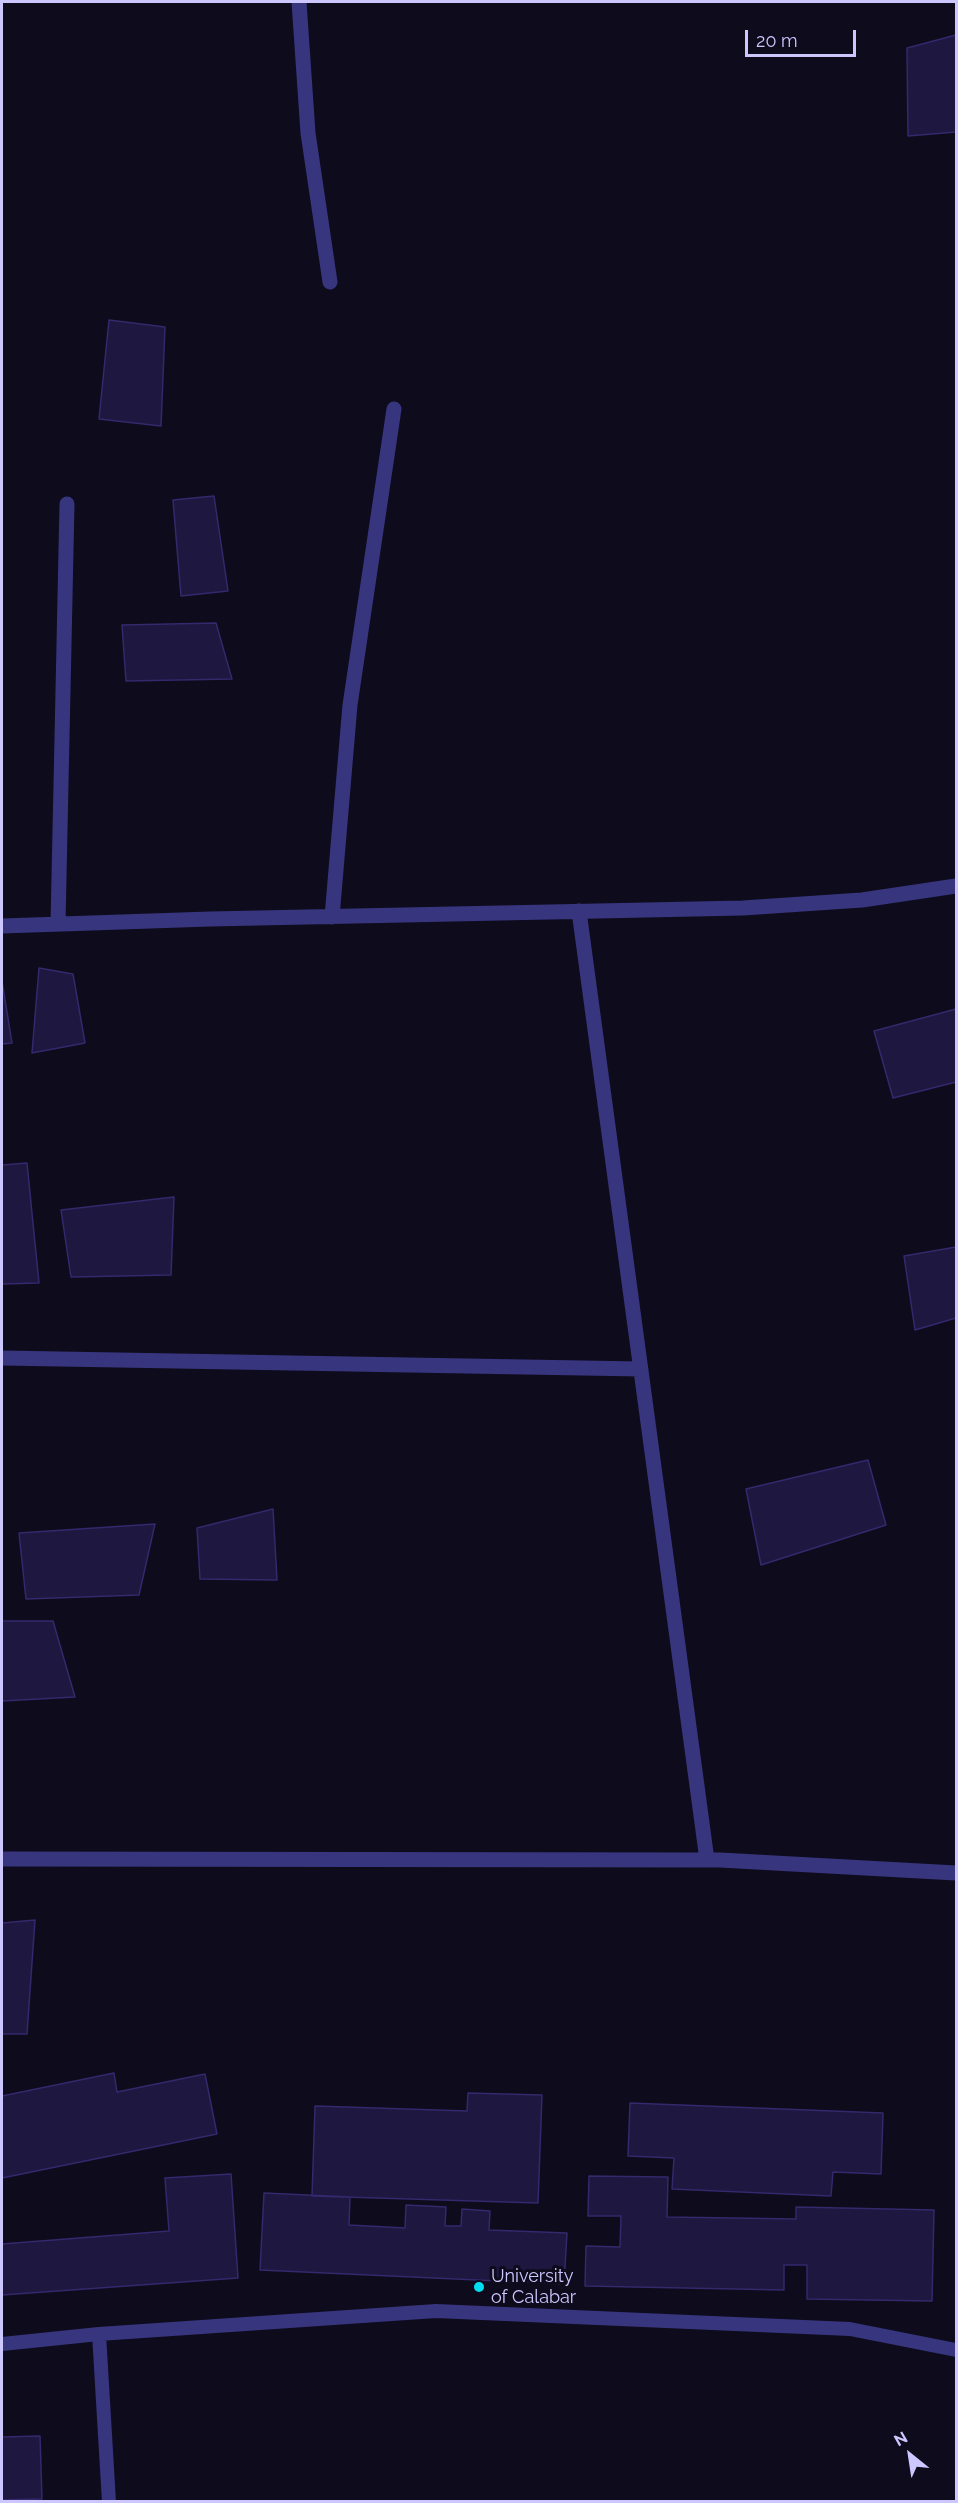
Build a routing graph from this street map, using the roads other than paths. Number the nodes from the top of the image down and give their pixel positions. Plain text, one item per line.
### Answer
1 (299, 2) edge
2 (330, 282) dead end
3 (394, 409) dead end
4 (67, 504) dead end
5 (957, 886) edge
6 (579, 911) junction
7 (332, 917) junction
8 (58, 924) junction
9 (2, 926) edge
10 (2, 1358) edge
11 (641, 1369) junction
12 (2, 1859) edge
13 (707, 1860) junction
14 (957, 1873) edge
15 (99, 2334) junction
16 (2, 2344) edge
17 (957, 2350) edge
18 (109, 2502) edge

1 - 2 street
3 - 7 street
4 - 8 street
5 - 6 street
6 - 7 street
6 - 11 street
7 - 8 street
8 - 9 street
10 - 11 street
11 - 13 street
12 - 13 street
13 - 14 street
15 - 16 lane
15 - 17 lane
15 - 18 lane

